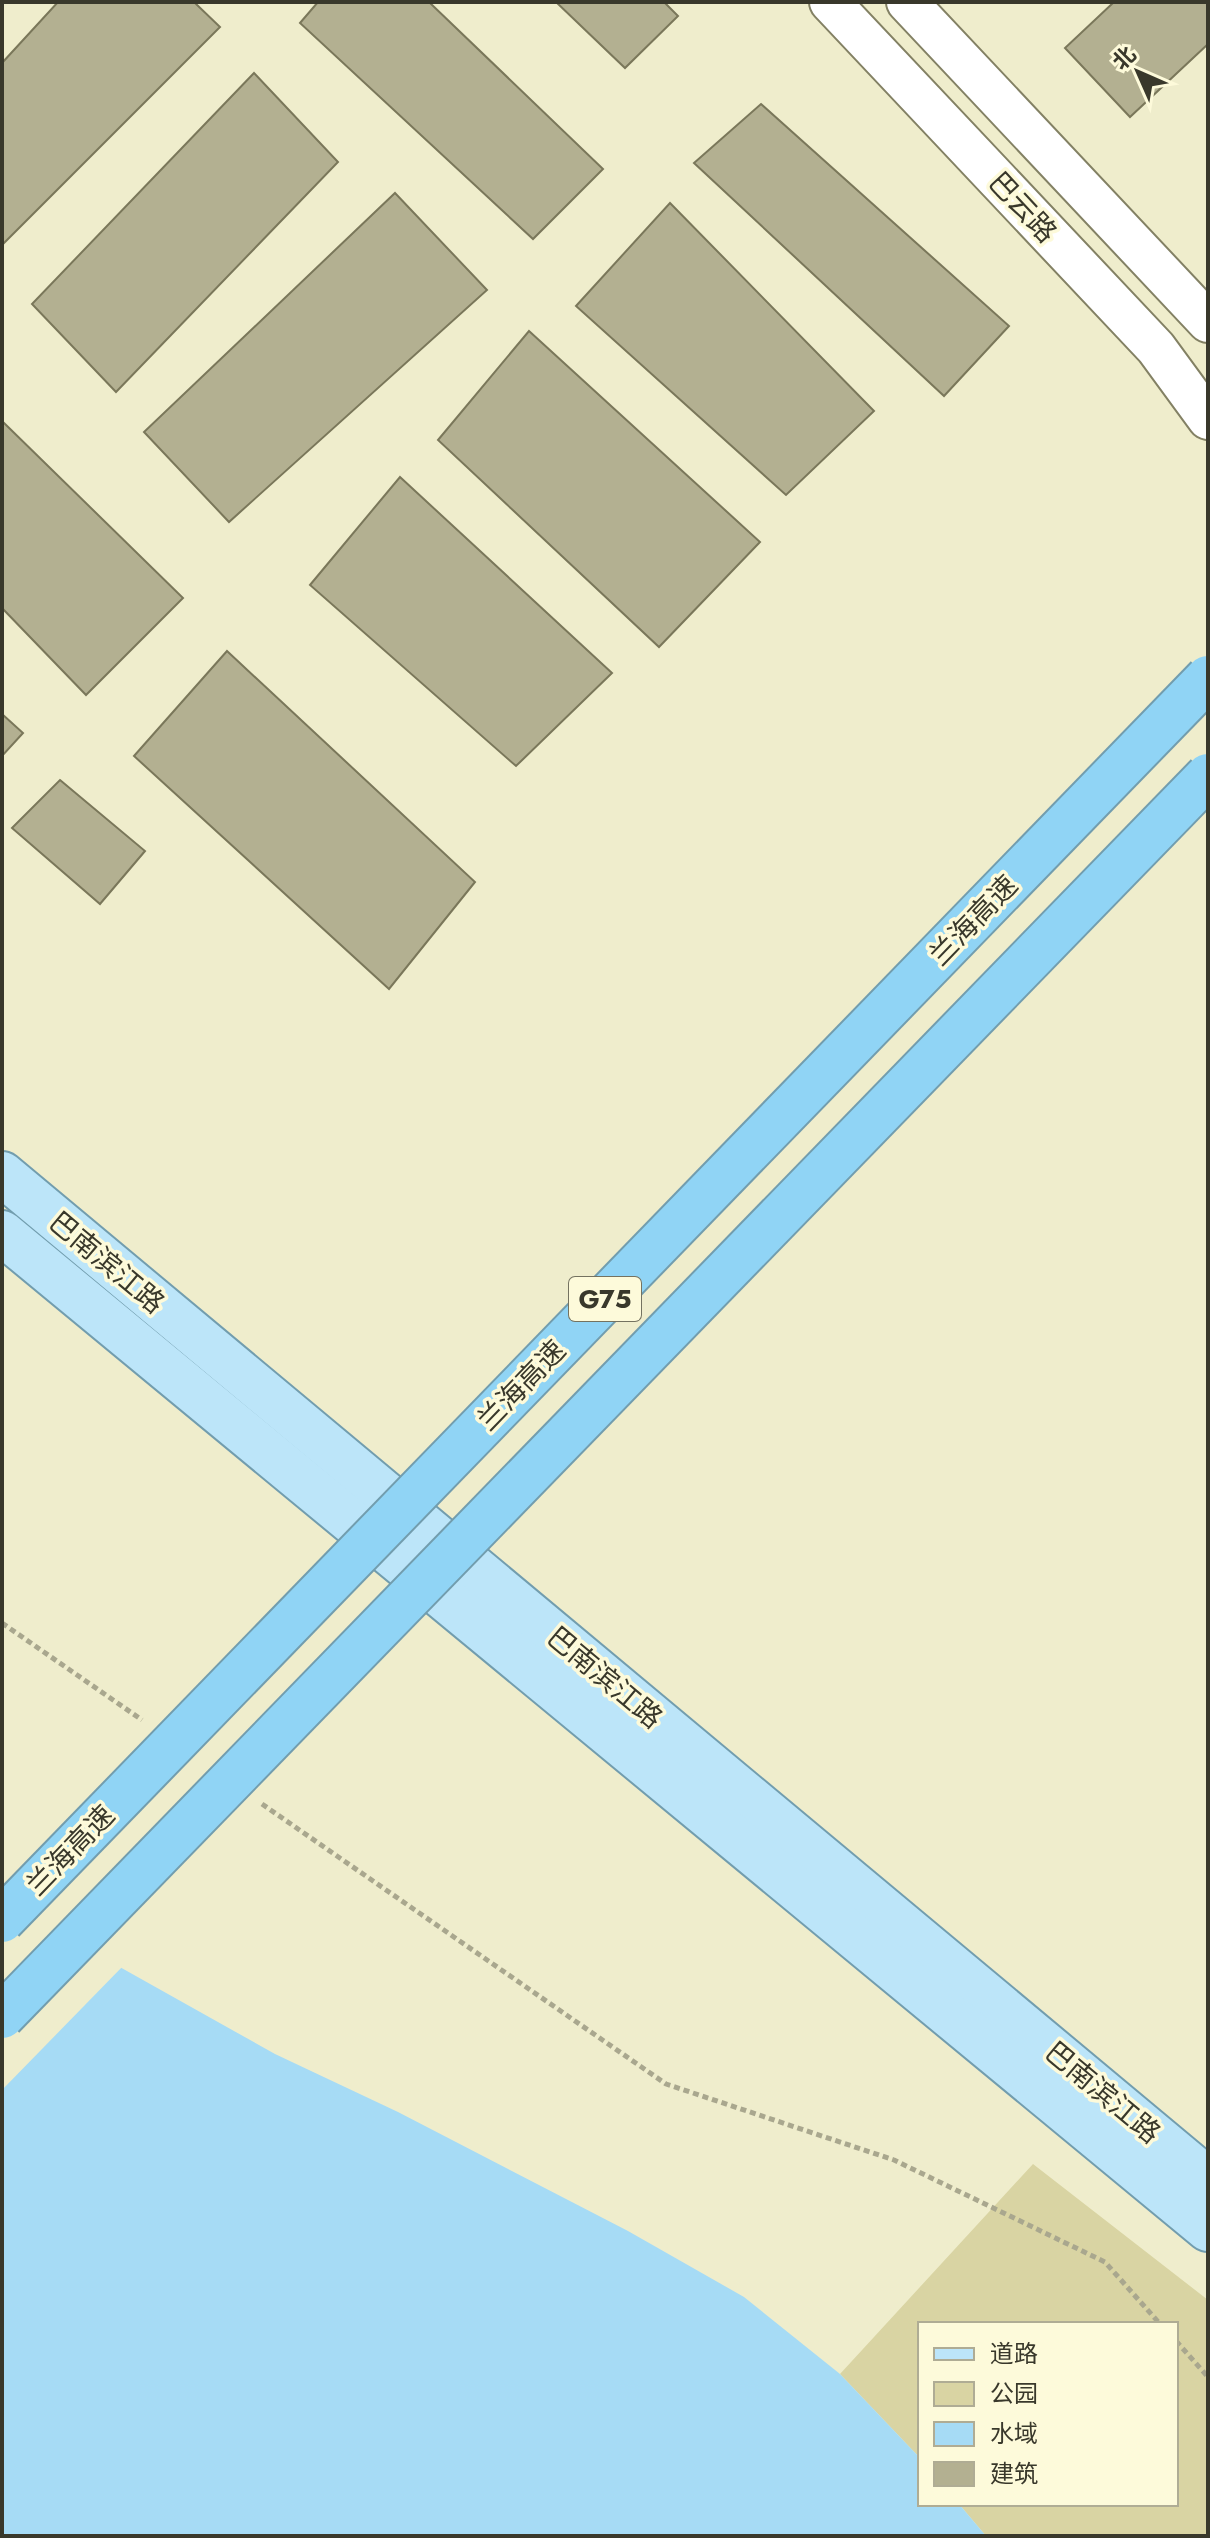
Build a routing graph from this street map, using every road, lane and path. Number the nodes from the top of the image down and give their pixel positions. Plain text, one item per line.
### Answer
1 (830, 2) edge
2 (907, 2) edge
3 (1208, 322) edge
4 (1208, 419) edge
5 (1208, 678) edge
6 (1208, 776) edge
7 (2, 1174) edge
8 (2, 1233) edge
9 (2, 1623) edge
10 (145, 1722) dead end
11 (262, 1804) dead end
12 (2, 1920) edge
13 (2, 2016) edge
14 (1208, 2180) edge
15 (1208, 2229) edge
16 (1158, 2322) edge
17 (1178, 2343) edge
18 (1208, 2377) edge

1 - 4 street, 巴云路
2 - 3 street, 巴云路
5 - 12 highway, 兰海高速 / G75, bridge
6 - 13 highway, G75, bridge
7 - 14 main road, 巴南滨江路
8 - 15 main road, 巴南滨江路
9 - 10 path
11 - 16 path
17 - 18 path

